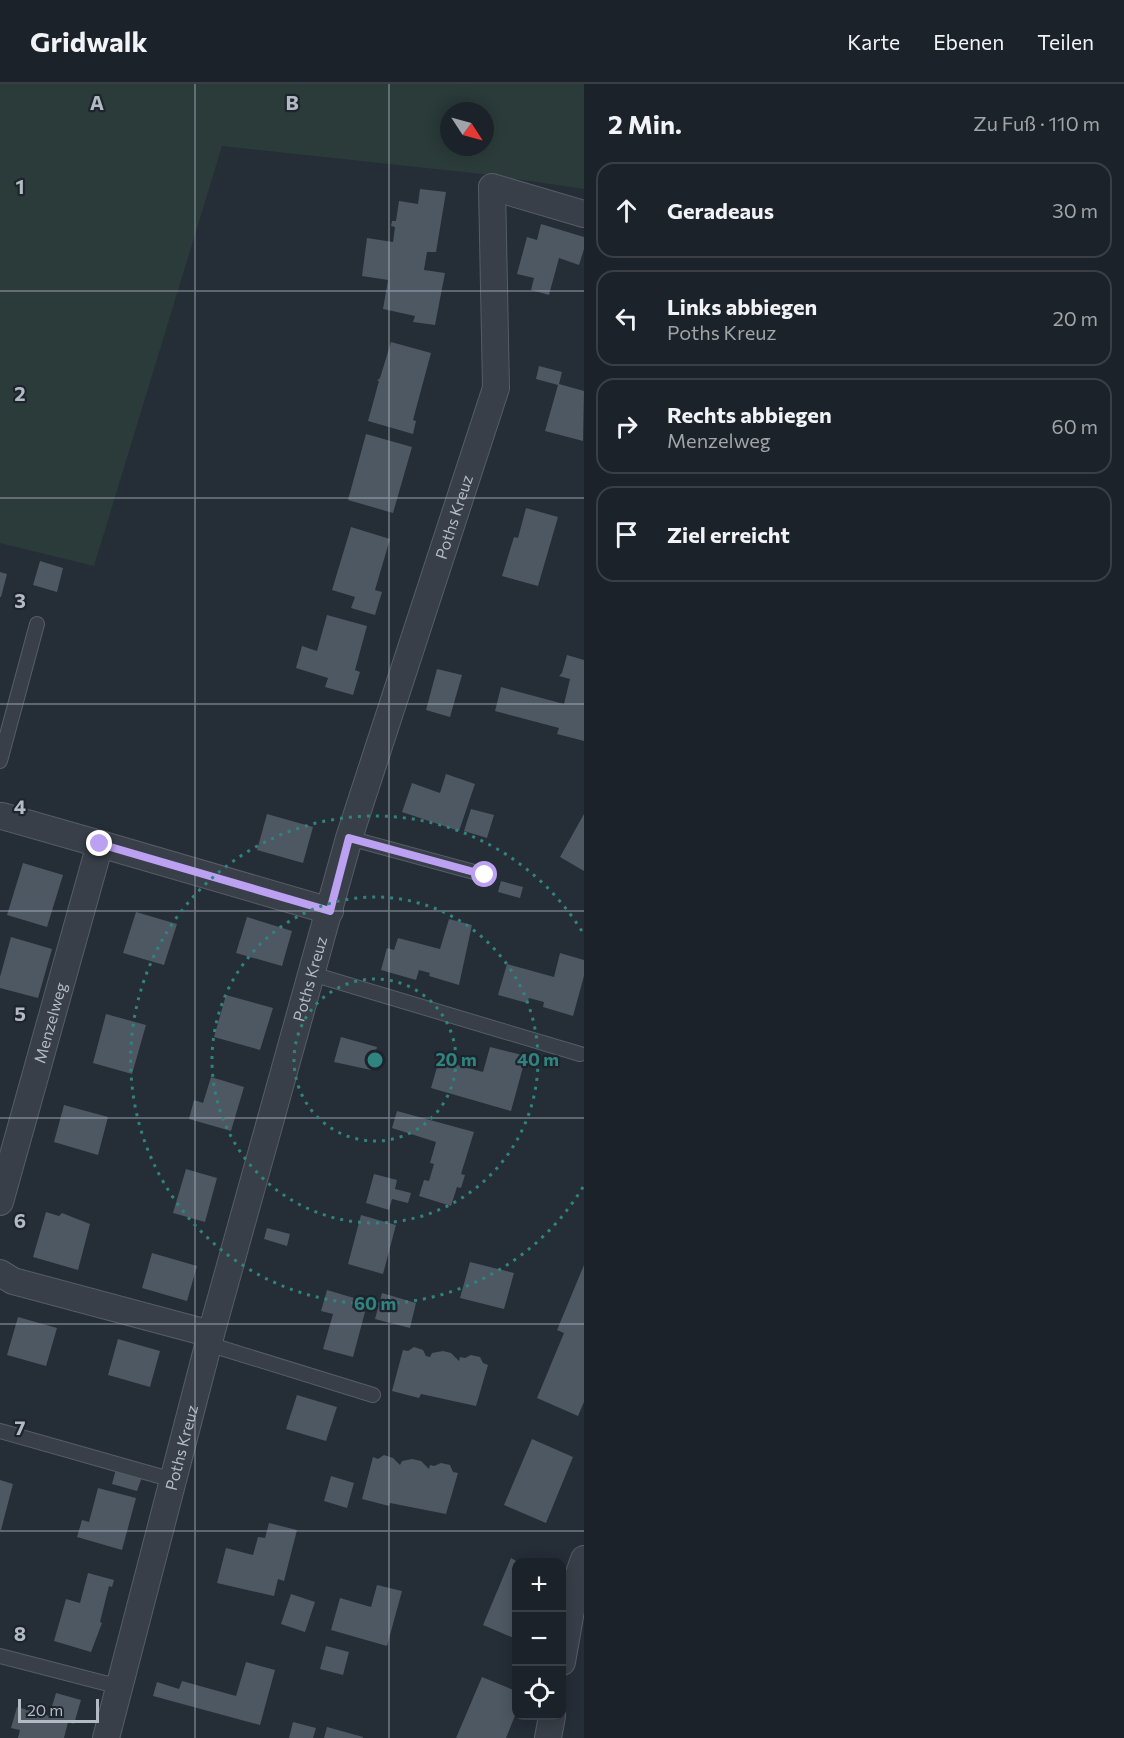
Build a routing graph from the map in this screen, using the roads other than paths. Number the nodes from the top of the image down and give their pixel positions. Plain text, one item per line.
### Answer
1 (584, 214) edge
2 (38, 624) dead end
3 (0, 761) edge
4 (1, 816) edge
5 (349, 838) junction
6 (100, 844) junction
7 (485, 875) dead end
8 (330, 911) junction
9 (312, 974) junction
10 (580, 1054) dead end
11 (0, 1202) edge
12 (0, 1274) edge
13 (210, 1339) junction
14 (373, 1395) dead end
15 (0, 1431) edge
16 (173, 1480) junction
17 (584, 1559) edge
18 (566, 1635) edge
19 (0, 1656) edge
20 (120, 1687) junction
21 (551, 1720) edge
22 (106, 1738) edge
23 (548, 1738) edge

1 - 5 street, Poths Kreuz
2 - 3 lane
4 - 6 street
5 - 7 lane
5 - 8 street, Poths Kreuz
6 - 8 street
6 - 11 street, Menzelweg
8 - 9 street, Poths Kreuz
9 - 10 lane
9 - 13 street, Poths Kreuz
12 - 13 street
13 - 14 lane
13 - 16 street, Poths Kreuz
15 - 16 lane
16 - 20 street, Poths Kreuz
17 - 18 street
19 - 20 lane
20 - 22 street, Poths Kreuz
21 - 23 street

